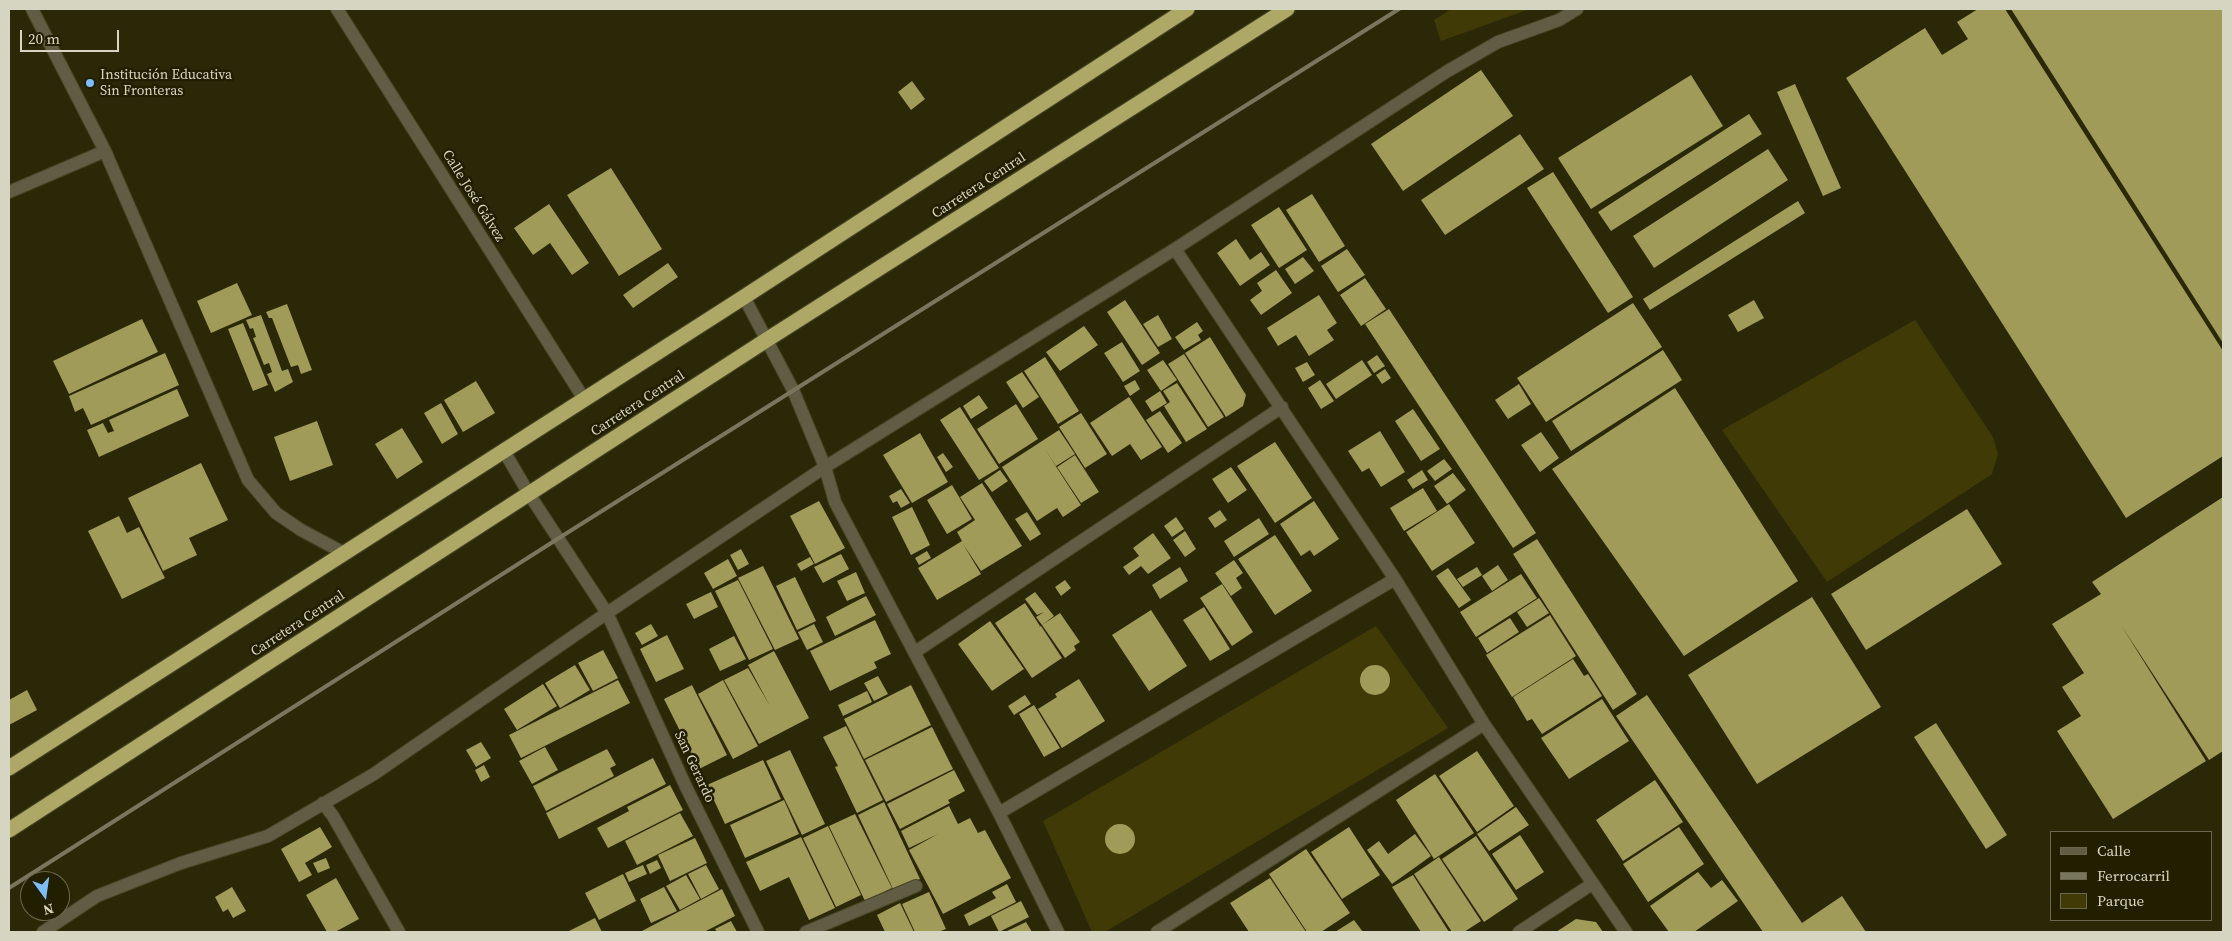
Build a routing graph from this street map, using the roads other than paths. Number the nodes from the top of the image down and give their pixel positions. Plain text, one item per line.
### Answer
1 (32, 9) edge
2 (337, 9) edge
3 (1187, 9) edge
4 (1287, 9) edge
5 (1577, 9) edge
6 (1267, 14) edge
7 (105, 151) junction
8 (9, 192) edge
9 (1175, 248) junction
10 (744, 297) junction
11 (768, 339) junction
12 (584, 399) junction
13 (1282, 407) junction
14 (504, 451) junction
15 (825, 467) junction
16 (529, 494) junction
17 (344, 553) junction
18 (1395, 579) junction
19 (607, 613) junction
20 (915, 652) junction
21 (1484, 724) junction
22 (9, 768) edge
23 (324, 804) junction
24 (999, 813) junction
25 (9, 830) edge
26 (1592, 884) junction
27 (916, 886) dead end
28 (43, 932) edge
29 (399, 932) edge
30 (758, 932) edge
31 (806, 932) edge
32 (1058, 932) edge
33 (1157, 932) edge
34 (1519, 932) edge
35 (1626, 932) edge

1 - 7 street
2 - 12 street, Calle José Gálvez
3 - 10 highway
4 - 6 highway, Carretera Central
5 - 9 street
6 - 11 highway, Carretera Central
7 - 8 street
7 - 17 street
9 - 13 street
9 - 15 street
10 - 11 street
10 - 12 highway
11 - 15 street
11 - 16 highway, Carretera Central
12 - 14 highway
13 - 18 street
13 - 20 street
14 - 16 street, San Gerardo
14 - 17 highway
15 - 19 street
15 - 20 street
16 - 19 street, San Gerardo
16 - 25 highway, Carretera Central
17 - 22 highway
18 - 21 street
18 - 24 street
19 - 23 street
19 - 30 street, San Gerardo
20 - 24 street
21 - 26 street
21 - 33 street
23 - 28 street
23 - 29 street
24 - 32 street
26 - 34 street
26 - 35 street
27 - 31 street

